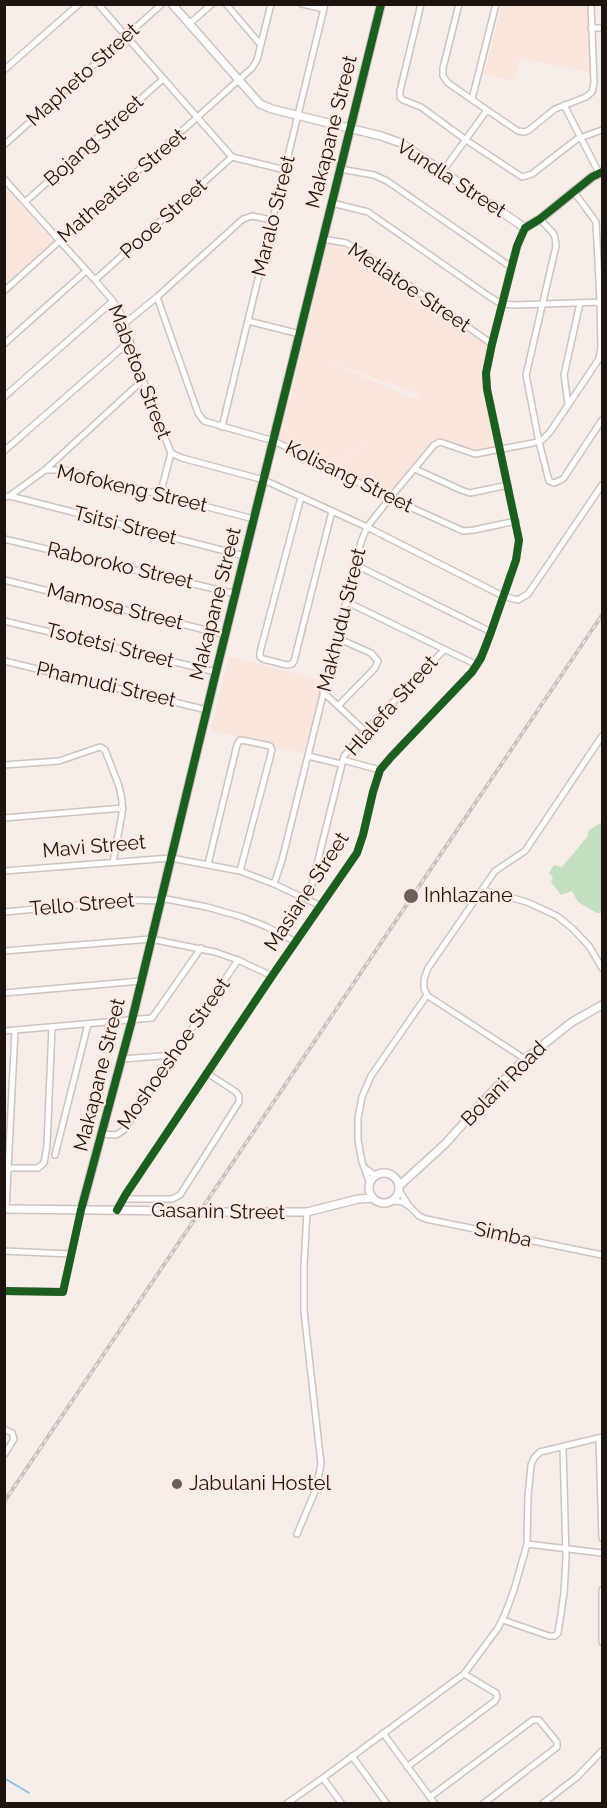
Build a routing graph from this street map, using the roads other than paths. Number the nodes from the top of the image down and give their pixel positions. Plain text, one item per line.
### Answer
1 (79, 4) edge
2 (98, 4) edge
3 (162, 4) edge
4 (172, 4) edge
5 (212, 4) edge
6 (226, 4) edge
7 (271, 4) edge
8 (303, 4) edge
9 (381, 4) edge
10 (421, 4) edge
11 (459, 4) edge
12 (496, 4) edge
13 (591, 4) edge
14 (325, 7) edge
15 (189, 24) junction
16 (591, 28) junction
17 (603, 28) edge
18 (127, 36) junction
19 (260, 44) junction
20 (4, 70) edge
21 (163, 80) junction
22 (239, 81) junction
23 (472, 99) junction
24 (564, 105) junction
25 (487, 110) junction
26 (298, 116) junction
27 (199, 118) junction
28 (350, 129) junction
29 (603, 130) edge
30 (581, 137) junction
31 (466, 140) junction
32 (4, 145) edge
33 (232, 157) junction
34 (340, 169) junction
35 (285, 170) junction
36 (443, 171) junction
37 (601, 173) edge
38 (4, 179) edge
39 (574, 192) junction
40 (25, 202) junction
41 (332, 203) junction
42 (540, 219) junction
43 (272, 220) junction
44 (599, 220) edge
45 (525, 228) junction
46 (323, 239) junction
47 (60, 241) junction
48 (511, 267) junction
49 (86, 270) junction
50 (96, 280) junction
51 (4, 291) edge
52 (157, 297) junction
53 (113, 301) junction
54 (601, 302) edge
55 (580, 303) junction
56 (502, 304) junction
57 (543, 304) junction
58 (248, 321) junction
59 (124, 324) junction
60 (300, 334) junction
61 (130, 341) junction
62 (4, 344) edge
63 (492, 344) junction
64 (143, 380) junction
65 (4, 396) edge
66 (568, 404) junction
67 (603, 420) edge
68 (222, 427) junction
69 (600, 428) edge
70 (274, 441) junction
71 (538, 442) junction
72 (501, 449) junction
73 (4, 451) edge
74 (171, 453) junction
75 (415, 469) junction
76 (45, 470) junction
77 (264, 480) junction
78 (508, 485) junction
79 (603, 485) edge
80 (160, 495) junction
81 (7, 496) edge
82 (301, 497) junction
83 (390, 498) junction
84 (332, 511) junction
85 (255, 519) junction
86 (516, 521) junction
87 (367, 527) junction
88 (4, 539) edge
89 (245, 556) junction
90 (356, 565) junction
91 (4, 580) edge
92 (236, 594) junction
93 (503, 596) junction
94 (347, 602) junction
95 (4, 621) edge
96 (491, 632) junction
97 (226, 634) junction
98 (337, 638) junction
99 (444, 650) junction
100 (4, 661) edge
101 (477, 665) junction
102 (216, 672) junction
103 (323, 692) junction
104 (338, 706) junction
105 (207, 710) junction
106 (364, 731) junction
107 (603, 736) edge
108 (308, 756) junction
109 (342, 762) junction
110 (4, 765) edge
111 (380, 770) junction
112 (123, 808) junction
113 (4, 818) edge
114 (171, 858) junction
115 (113, 862) junction
116 (208, 864) junction
117 (4, 871) edge
118 (240, 871) junction
119 (274, 884) junction
120 (483, 890) junction
121 (161, 899) junction
122 (308, 900) junction
123 (321, 906) junction
124 (4, 912) edge
125 (151, 939) junction
126 (296, 942) junction
127 (201, 948) junction
128 (4, 951) edge
129 (238, 960) junction
130 (603, 968) edge
131 (272, 976) junction
132 (141, 981) junction
133 (4, 993) edge
134 (427, 995) junction
135 (603, 1005) edge
136 (132, 1020) junction
137 (88, 1024) junction
138 (52, 1027) junction
139 (15, 1030) junction
140 (4, 1031) edge
141 (174, 1055) junction
142 (122, 1059) junction
143 (525, 1059) junction
144 (207, 1073) junction
145 (102, 1134) junction
146 (58, 1142) junction
147 (47, 1145) junction
148 (55, 1155) dead end
149 (364, 1167) junction
150 (6, 1168) edge
151 (412, 1173) junction
152 (376, 1176) junction
153 (396, 1178) junction
154 (370, 1187) junction
155 (399, 1188) junction
156 (373, 1198) junction
157 (124, 1199) junction
158 (358, 1199) junction
159 (392, 1201) junction
160 (409, 1206) junction
161 (5, 1209) edge
162 (81, 1210) junction
163 (117, 1210) junction
164 (307, 1212) junction
165 (4, 1251) edge
166 (71, 1254) junction
167 (603, 1255) edge
168 (4, 1291) edge
169 (4, 1429) edge
170 (601, 1438) edge
171 (563, 1447) junction
172 (4, 1455) edge
173 (297, 1534) dead end
174 (603, 1538) edge
175 (527, 1544) junction
176 (566, 1549) junction
177 (603, 1553) edge
178 (603, 1590) edge
179 (503, 1620) junction
180 (603, 1642) edge
181 (464, 1674) junction
182 (383, 1733) junction
183 (603, 1750) edge
184 (352, 1756) junction
185 (407, 1767) junction
186 (323, 1778) junction
187 (430, 1797) junction
188 (286, 1803) edge
189 (342, 1803) edge
190 (387, 1803) edge
191 (435, 1803) edge
192 (483, 1803) edge
193 (542, 1803) edge

1 - 20 street
2 - 18 street
3 - 18 street, Mapheto Street
4 - 15 street, Vundla Street
5 - 15 street
6 - 19 street
7 - 19 street, Matheatsie Street
8 - 14 street
9 - 28 street, Makapane Street
10 - 31 street
11 - 23 street
12 - 23 street
13 - 16 street
14 - 26 street, Maralo Street
15 - 22 street, Vundla Street
16 - 17 street
16 - 24 street
18 - 21 street
18 - 32 street, Mapheto Street
19 - 22 street, Matheatsie Street
21 - 27 street
21 - 40 street, Bojang Street
22 - 26 street, Vundla Street
22 - 27 street, Matheatsie Street
23 - 25 street
24 - 25 street
24 - 30 street
25 - 31 street
26 - 28 street, Vundla Street
26 - 35 street, Maralo Street
27 - 33 street
27 - 47 street, Matheatsie Street
28 - 34 street, Makapane Street
28 - 36 street, Vundla Street
29 - 30 street
30 - 31 street
30 - 37 street
31 - 36 street
33 - 35 street
33 - 50 street, Pooe Street
34 - 41 street, Makapane Street
34 - 48 street
35 - 43 street, Maralo Street
36 - 45 street, Vundla Street
37 - 39 street
38 - 40 street, Mabetoa Street
39 - 42 street
39 - 44 street
40 - 47 street, Mabetoa Street
41 - 46 street, Makapane Street
41 - 56 street
42 - 45 street
42 - 57 street
43 - 52 street
43 - 58 street, Maralo Street
44 - 54 street
45 - 48 street, Masiane Street
46 - 60 street, Makapane Street
46 - 63 street, Metlatoe Street
47 - 49 street, Mabetoa Street
47 - 51 street, Matheatsie Street
48 - 56 street, Masiane Street
49 - 50 street, Mabetoa Street
49 - 62 street
50 - 53 street, Mabetoa Street
52 - 59 street
52 - 68 street, Kolisang Street
53 - 59 street, Mabetoa Street
53 - 65 street
54 - 55 street
54 - 66 street
55 - 57 street
55 - 66 street
56 - 57 street
56 - 63 street, Masiane Street
57 - 71 street
58 - 60 street
58 - 68 street, Maralo Street
59 - 61 street, Mabetoa Street
60 - 70 street, Makapane Street
61 - 64 street, Mabetoa Street
61 - 73 street
63 - 72 street, Masiane Street
64 - 74 street, Mabetoa Street
64 - 76 street
66 - 71 street
67 - 69 street
68 - 70 street, Kolisang Street
69 - 71 street
70 - 77 street, Makapane Street
70 - 83 street, Kolisang Street
71 - 72 street
72 - 75 street, Makhudu Street
72 - 78 street, Masiane Street
74 - 77 street
74 - 80 street, Mabetoa Street
75 - 78 street
75 - 83 street, Makhudu Street
76 - 80 street, Mofokeng Street
76 - 81 street
77 - 82 street
77 - 85 street, Makapane Street
78 - 86 street, Masiane Street
79 - 93 street
80 - 85 street, Mofokeng Street
81 - 89 street, Tsitsi Street
82 - 84 street
82 - 84 street
83 - 86 street, Kolisang Street
83 - 87 street, Makhudu Street
84 - 87 street
85 - 89 street, Makapane Street
86 - 93 street, Masiane Street
87 - 90 street, Makhudu Street
87 - 93 street
88 - 92 street, Raboroko Street
89 - 92 street, Makapane Street
90 - 94 street, Makhudu Street
90 - 96 street
91 - 97 street, Mamosa Street
92 - 97 street, Makapane Street
93 - 96 street, Masiane Street
94 - 98 street, Makhudu Street
94 - 99 street
95 - 102 street, Tsotetsi Street
96 - 101 street, Masiane Street
97 - 102 street, Makapane Street
98 - 103 street, Makhudu Street
98 - 104 street
99 - 101 street
99 - 106 street, Hlalefa Street
100 - 105 street, Phamudi Street
101 - 111 street, Masiane Street
102 - 105 street, Makapane Street
103 - 104 street
103 - 108 street, Makhudu Street
104 - 106 street
105 - 114 street, Makapane Street
106 - 109 street, Hlalefa Street
107 - 120 street
108 - 109 street
108 - 119 street, Makhudu Street
109 - 111 street
109 - 122 street
110 - 112 street
111 - 123 street, Masiane Street
112 - 113 street
112 - 115 street
114 - 115 street, Mavi Street
114 - 116 street, Mavi Street
114 - 121 street, Makapane Street
115 - 117 street, Mavi Street
116 - 118 street, Mavi Street
116 - 118 street
118 - 119 street, Mavi Street
119 - 122 street, Mavi Street
120 - 130 street
120 - 134 street
121 - 124 street, Tello Street
121 - 125 street, Makapane Street
121 - 126 street, Tello Street
122 - 123 street, Mavi Street
123 - 126 street, Masiane Street
125 - 127 street
125 - 128 street
125 - 132 street, Makapane Street
126 - 131 street, Masiane Street
127 - 129 street
127 - 136 street
129 - 131 street
129 - 141 street, Moshoeshoe Street
131 - 144 street, Masiane Street
132 - 133 street
132 - 136 street, Makapane Street
134 - 143 street
134 - 149 street
135 - 143 street, Bolani Road
136 - 137 street
136 - 142 street, Makapane Street
137 - 138 street
137 - 146 street
138 - 139 street
138 - 147 street
139 - 140 street
139 - 150 street
141 - 142 street
141 - 145 street, Moshoeshoe Street
142 - 145 street, Makapane Street
143 - 151 street, Bolani Road
144 - 157 street, Masiane Street
144 - 157 street
145 - 162 street, Makapane Street
146 - 147 street
146 - 148 street
147 - 150 street
149 - 152 street
149 - 154 street
150 - 161 street
151 - 153 street, Bolani Road
151 - 155 street, Bolani Road
152 - 153 street
152 - 154 street
153 - 155 street
154 - 156 street
154 - 158 street, Gasanin Street
155 - 159 street
155 - 160 street
156 - 158 street, Gasanin Street
156 - 159 street
157 - 163 street, Masiane Street
158 - 164 street, Gasanin Street
159 - 160 street
160 - 167 street, Simba
161 - 162 street, Gasanin Street
162 - 163 street, Gasanin Street
162 - 166 street
163 - 164 street, Gasanin Street, bridge
164 - 173 street
165 - 166 street
166 - 168 street
169 - 172 street
170 - 171 street
170 - 174 street
171 - 175 street
171 - 176 street
175 - 176 street
175 - 179 street
176 - 177 street
176 - 179 street
178 - 180 street
179 - 181 street
181 - 182 street
181 - 185 street
182 - 184 street
182 - 185 street
183 - 193 street
184 - 186 street
184 - 190 street
185 - 187 street
186 - 188 street
186 - 189 street
187 - 191 street
187 - 192 street

